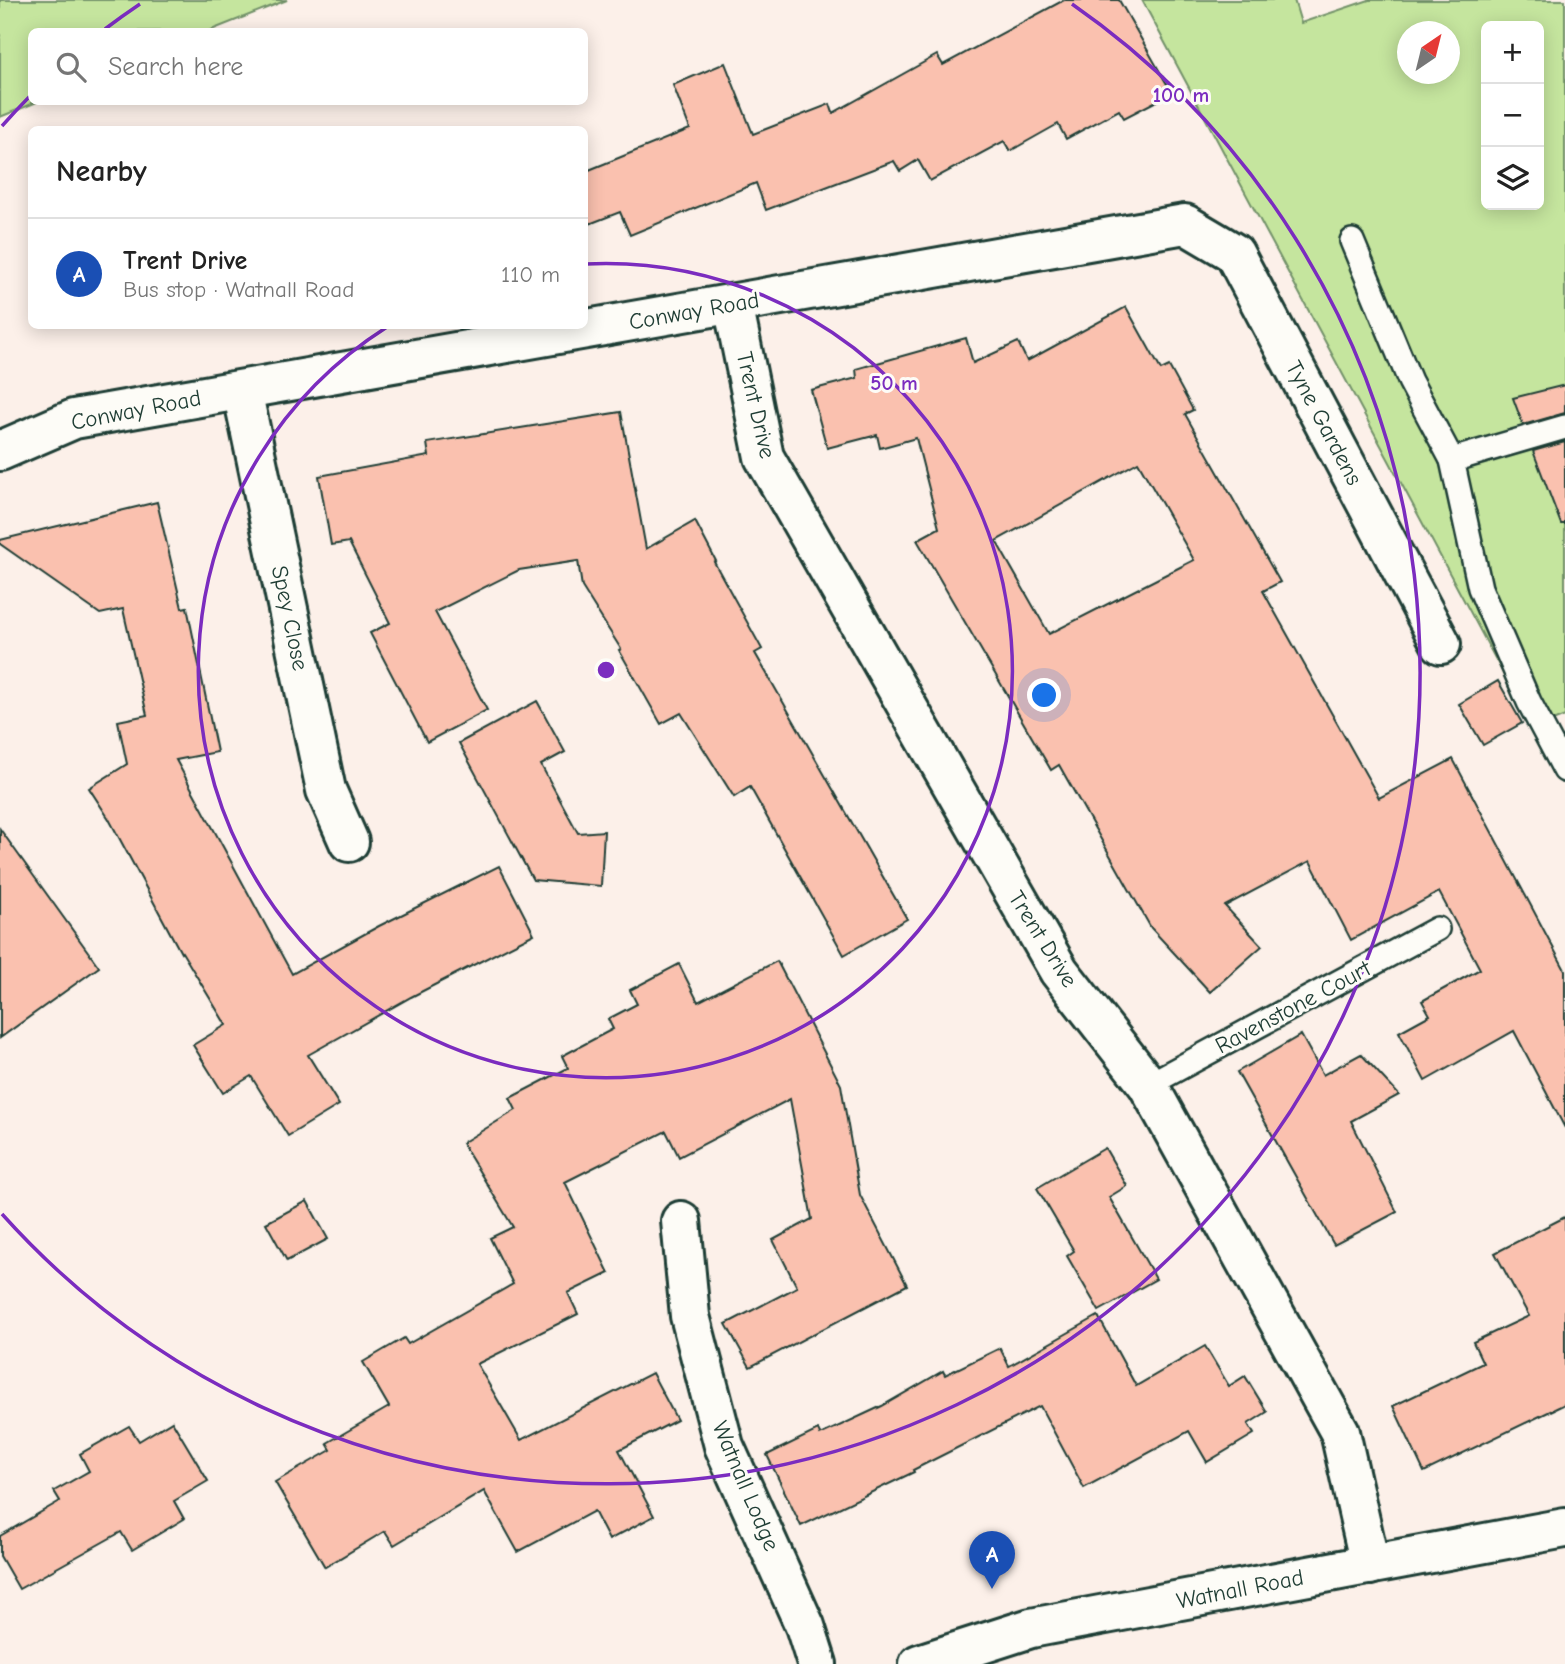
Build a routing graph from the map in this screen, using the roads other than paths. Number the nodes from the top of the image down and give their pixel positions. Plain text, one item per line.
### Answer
1 (1185, 224) joint
2 (1352, 241) dead end
3 (733, 304) junction
4 (242, 390) junction
5 (1565, 427) edge
6 (0, 451) edge
7 (1452, 460) junction
8 (1441, 644) dead end
9 (1565, 770) edge
10 (349, 842) dead end
11 (1437, 929) dead end
12 (1149, 1085) junction
13 (681, 1221) dead end
14 (1565, 1528) edge
15 (1370, 1565) junction
16 (817, 1664) edge
17 (919, 1664) edge

1 - 3 street, Conway Road
1 - 8 street, Tyne Gardens
2 - 7 lane
3 - 4 street, Conway Road
3 - 12 street, Trent Drive
4 - 6 street, Conway Road
4 - 10 street, Spey Close
5 - 7 lane
7 - 9 lane
11 - 12 lane, Ravenstone Court
12 - 15 street, Trent Drive
13 - 16 street, Watnall Lodge
14 - 15 street, Watnall Road
15 - 17 street, Watnall Road

